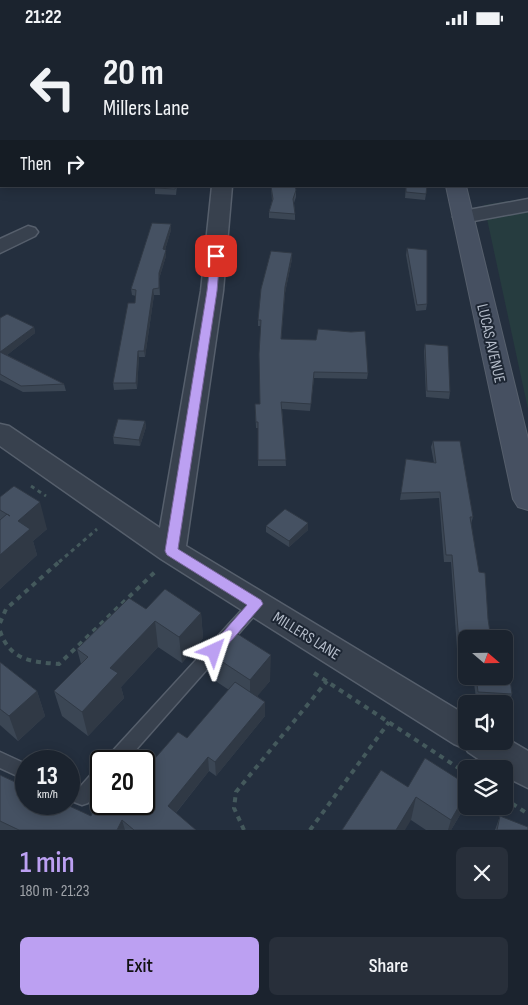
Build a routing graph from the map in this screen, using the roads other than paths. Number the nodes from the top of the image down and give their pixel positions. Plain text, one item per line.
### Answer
1 (222, 187) edge
2 (456, 187) edge
3 (528, 205) edge
4 (464, 217) junction
5 (28, 232) dead end
6 (0, 247) edge
7 (0, 433) edge
8 (524, 466) edge
9 (528, 499) edge
10 (164, 560) junction
11 (256, 604) junction
12 (458, 728) edge
13 (125, 750) edge
14 (494, 750) edge
15 (0, 759) edge
16 (15, 766) edge
17 (528, 771) edge
18 (90, 788) edge
19 (80, 796) edge

1 - 10 street
2 - 4 street, LUCAS AVENUE
3 - 4 street
4 - 8 street, LUCAS AVENUE
5 - 6 street
7 - 10 street, MILLERS LANE
8 - 9 street, LUCAS AVENUE
10 - 11 street, MILLERS LANE
11 - 12 street, MILLERS LANE
11 - 13 lane
14 - 17 street
15 - 16 lane
18 - 19 lane

